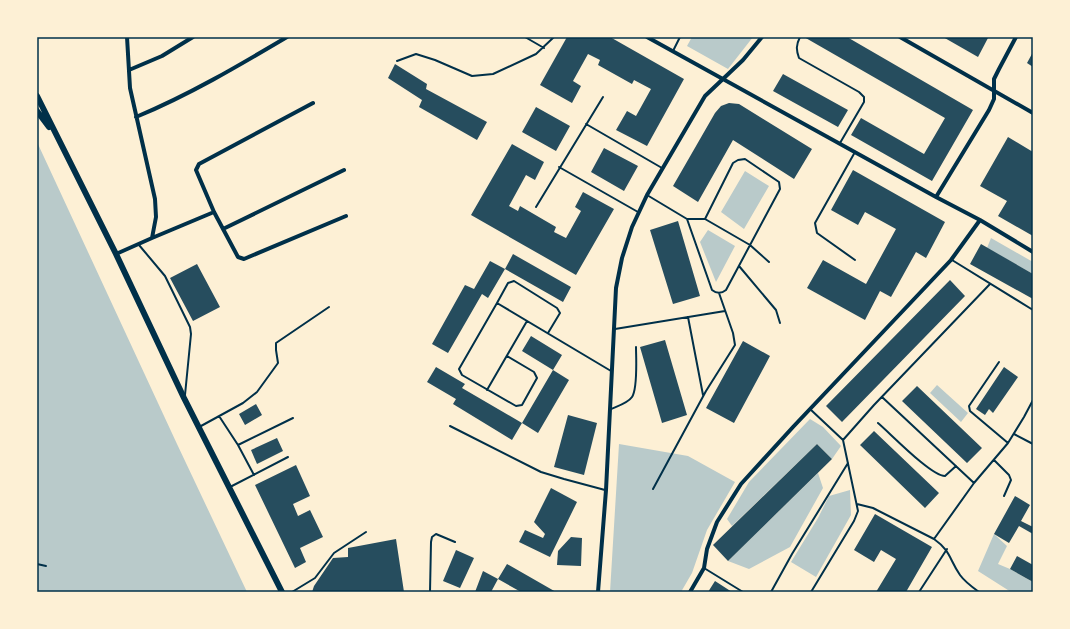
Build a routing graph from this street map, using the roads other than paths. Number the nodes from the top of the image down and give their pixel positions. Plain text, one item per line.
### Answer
1 (128, 37) edge
2 (193, 37) edge
3 (287, 37) edge
4 (525, 37) edge
5 (554, 37) edge
6 (647, 37) edge
7 (680, 37) edge
8 (762, 37) edge
9 (800, 37) edge
10 (900, 37) edge
11 (1016, 37) edge
12 (544, 48) junction
13 (673, 51) junction
14 (397, 61) dead end
15 (128, 70) junction
16 (722, 79) junction
17 (994, 91) junction
18 (37, 96) edge
19 (603, 97) dead end
20 (314, 103) dead end
21 (37, 111) edge
22 (1033, 113) edge
23 (136, 117) junction
24 (586, 124) junction
25 (840, 144) junction
26 (63, 146) junction
27 (855, 152) junction
28 (559, 167) junction
29 (663, 168) junction
30 (344, 170) dead end
31 (647, 195) junction
32 (936, 197) junction
33 (536, 207) dead end
34 (214, 212) junction
35 (639, 213) junction
36 (346, 216) dead end
37 (687, 219) junction
38 (705, 219) junction
39 (980, 220) junction
40 (223, 229) junction
41 (152, 238) junction
42 (139, 244) junction
43 (750, 245) junction
44 (1033, 252) edge
45 (116, 254) junction
46 (855, 260) dead end
47 (951, 260) junction
48 (769, 262) dead end
49 (739, 266) junction
50 (990, 284) junction
51 (719, 293) junction
52 (497, 303) junction
53 (329, 307) dead end
54 (1033, 310) edge
55 (725, 311) junction
56 (688, 317) junction
57 (527, 321) junction
58 (780, 323) dead end
59 (614, 329) junction
60 (548, 333) junction
61 (636, 347) dead end
62 (507, 356) junction
63 (999, 362) dead end
64 (612, 372) junction
65 (487, 390) junction
66 (703, 396) junction
67 (882, 397) junction
68 (184, 398) junction
69 (1033, 400) edge
70 (810, 409) junction
71 (610, 410) junction
72 (219, 416) junction
73 (293, 418) dead end
74 (878, 422) dead end
75 (450, 426) dead end
76 (199, 427) junction
77 (1014, 434) junction
78 (843, 440) junction
79 (1008, 443) junction
80 (1033, 444) edge
81 (238, 445) junction
82 (288, 457) dead end
83 (994, 460) junction
84 (848, 463) junction
85 (956, 466) junction
86 (254, 475) junction
87 (974, 483) junction
88 (229, 488) junction
89 (653, 489) dead end
90 (606, 490) junction
91 (1004, 496) dead end
92 (857, 504) junction
93 (366, 532) dead end
94 (934, 539) junction
95 (455, 542) dead end
96 (947, 549) junction
97 (704, 568) junction
98 (282, 592) edge
99 (292, 592) edge
100 (430, 592) edge
101 (598, 592) edge
102 (690, 592) edge
103 (743, 592) edge
104 (771, 592) edge
105 (811, 592) edge
106 (919, 592) edge
107 (979, 592) edge

1 - 15 street
2 - 15 street
3 - 23 street
4 - 12 lane
5 - 12 lane
6 - 13 street
7 - 13 lane
8 - 16 street
9 - 25 lane
10 - 17 street
11 - 17 street
12 - 14 lane
13 - 16 street
15 - 23 street
16 - 25 street
16 - 29 street
17 - 22 street
17 - 32 street
18 - 26 main road
19 - 24 lane
20 - 34 street
21 - 26 main road
23 - 41 street
24 - 28 lane
24 - 29 lane
25 - 27 street
26 - 45 main road
27 - 32 street
27 - 46 lane
28 - 33 lane
28 - 35 lane
29 - 31 street
30 - 40 street
31 - 35 street
31 - 37 lane
32 - 39 street
34 - 40 street
34 - 41 street
35 - 59 street
36 - 40 street
37 - 38 lane
37 - 51 lane
38 - 43 lane
38 - 43 lane
39 - 44 street
39 - 47 street
41 - 42 street
42 - 45 street
42 - 68 lane
43 - 48 lane
43 - 49 lane
45 - 68 main road
47 - 50 lane
47 - 70 street
49 - 51 lane
49 - 58 lane
50 - 54 lane
50 - 67 lane
51 - 55 lane
52 - 57 lane
52 - 60 lane
52 - 65 lane
53 - 72 lane
55 - 56 lane
55 - 66 lane
56 - 59 lane
56 - 66 lane
57 - 60 lane
57 - 62 lane
59 - 64 street
60 - 64 lane
61 - 71 lane
62 - 65 lane
62 - 65 lane
63 - 79 lane
64 - 71 street
66 - 89 lane
67 - 78 lane
67 - 85 lane
68 - 76 main road
69 - 77 lane
70 - 78 lane
70 - 97 street
71 - 90 street
72 - 76 lane
72 - 81 lane
73 - 81 lane
74 - 85 lane
75 - 90 lane
76 - 88 main road
77 - 79 lane
77 - 80 lane
78 - 84 lane
79 - 83 lane
81 - 86 lane
82 - 86 lane
83 - 87 lane
83 - 91 lane
84 - 92 lane
84 - 104 lane
85 - 87 lane
86 - 88 lane
87 - 94 lane
88 - 98 main road
90 - 101 street
92 - 94 lane
92 - 105 lane
93 - 99 lane
94 - 96 lane
95 - 100 lane
96 - 106 lane
96 - 107 lane
97 - 102 street
97 - 103 lane

